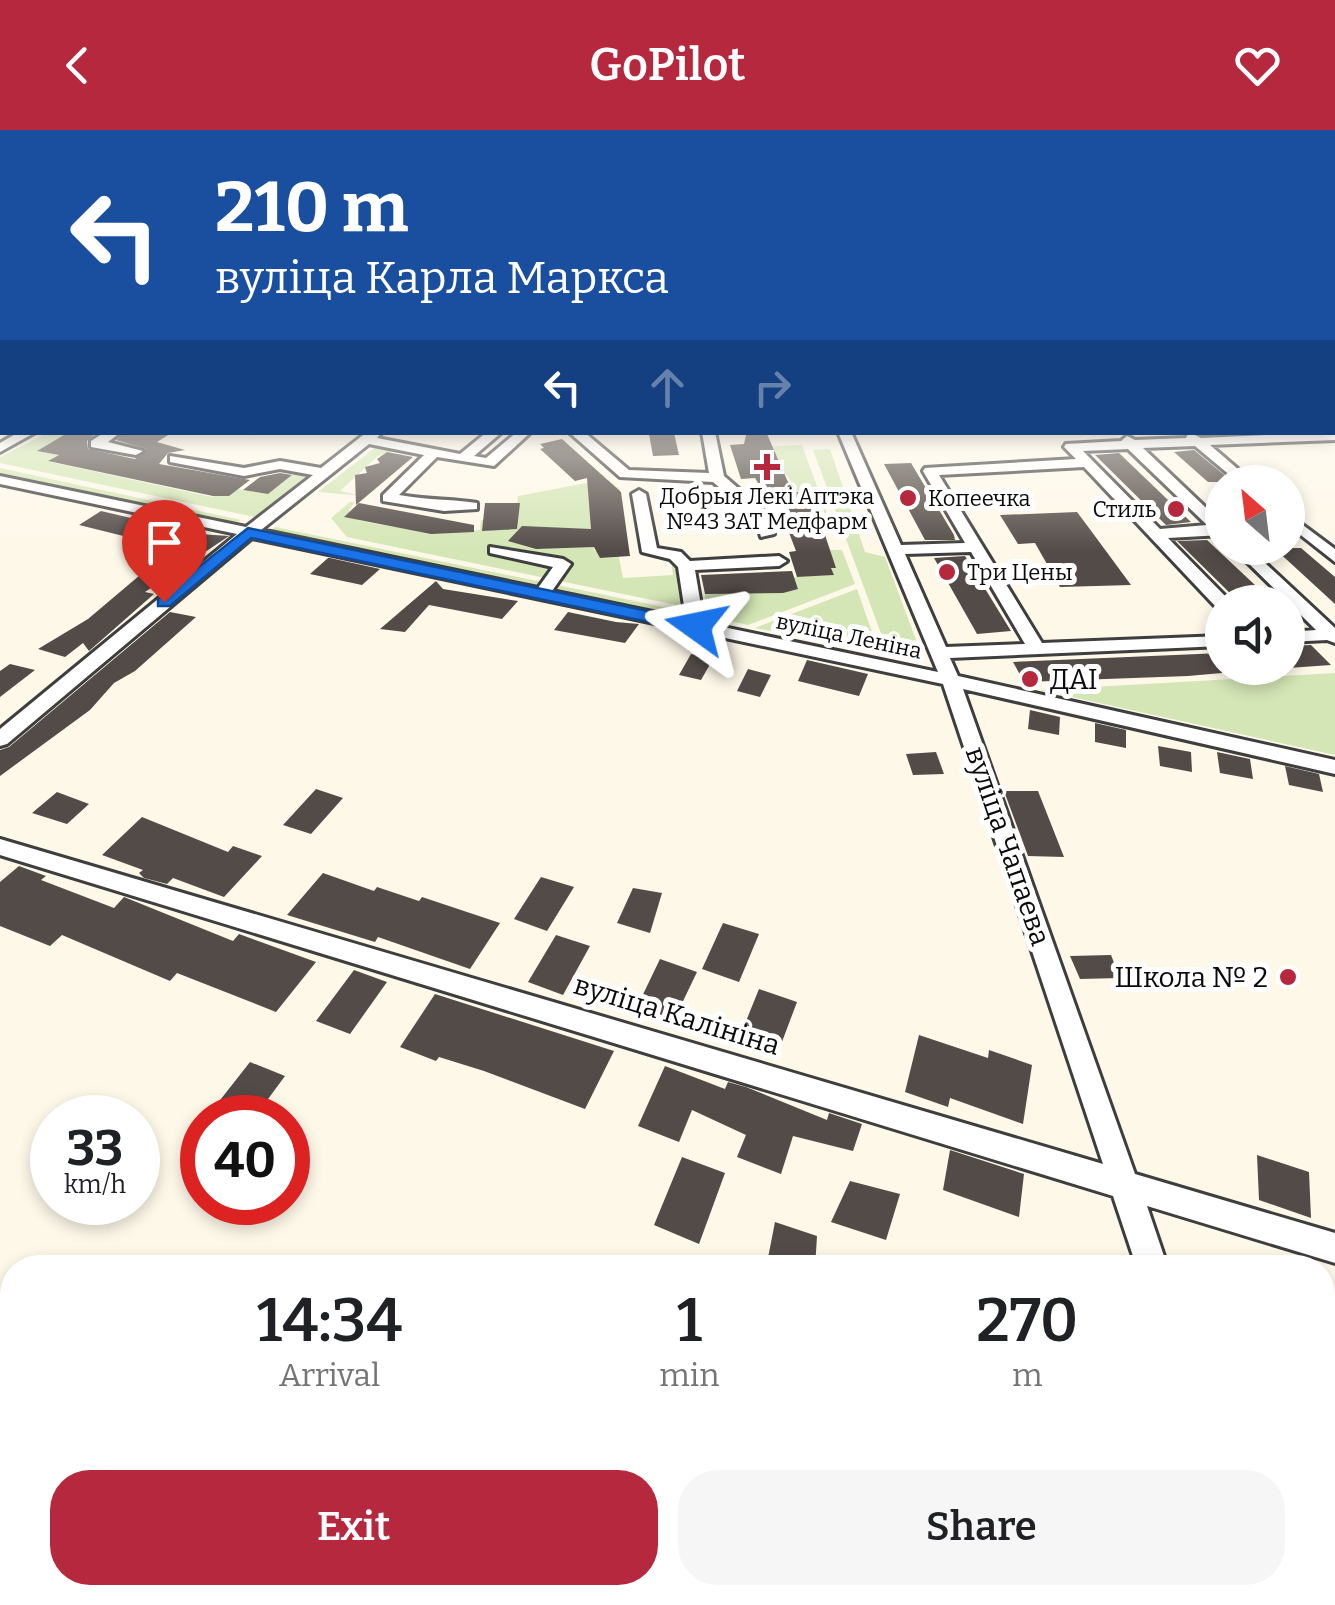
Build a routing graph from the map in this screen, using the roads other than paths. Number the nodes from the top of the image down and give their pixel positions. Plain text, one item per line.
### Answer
1 (24, 435) edge
2 (111, 435) edge
3 (492, 435) edge
4 (522, 435) edge
5 (580, 435) edge
6 (709, 435) edge
7 (845, 435) edge
8 (371, 436) edge
9 (1270, 436) edge
10 (1335, 436) edge
11 (1192, 437) edge
12 (1125, 438) edge
13 (0, 448) edge
14 (136, 452) dead end
15 (434, 453) junction
16 (463, 458) junction
17 (174, 459) dead end
18 (1088, 464) junction
19 (1226, 465) edge
20 (324, 473) junction
21 (716, 478) junction
22 (0, 480) edge
23 (639, 494) dead end
24 (472, 506) dead end
25 (1205, 513) edge
26 (1205, 530) edge
27 (1305, 530) edge
28 (248, 532) junction
29 (766, 534) dead end
30 (1158, 534) junction
31 (1328, 544) edge
32 (974, 547) junction
33 (496, 550) dead end
34 (895, 550) junction
35 (1335, 556) edge
36 (778, 561) dead end
37 (1258, 565) edge
38 (686, 566) junction
39 (1205, 585) edge
40 (542, 594) junction
41 (696, 626) junction
42 (1334, 636) edge
43 (1305, 637) edge
44 (1205, 641) edge
45 (1037, 649) junction
46 (939, 653) junction
47 (951, 680) junction
48 (0, 740) edge
49 (1335, 767) edge
50 (0, 847) edge
51 (1124, 1182) junction
52 (1335, 1248) edge
53 (1149, 1255) edge

1 - 13 street
2 - 14 street
3 - 16 street
4 - 16 street
5 - 21 street
6 - 21 street
7 - 34 street, вуліца Чапаева
8 - 15 street
8 - 20 street
9 - 10 street
9 - 11 street
11 - 12 street
11 - 19 street
12 - 18 street
12 - 25 street
15 - 16 street
15 - 24 street
17 - 20 street
18 - 30 street
18 - 32 street
20 - 28 street
21 - 29 street
22 - 28 street, вуліца Леніна
23 - 38 street
26 - 30 street
27 - 31 street
28 - 40 street, вуліца Леніна
28 - 48 street
30 - 39 street
31 - 35 street
32 - 34 street
32 - 45 street
33 - 40 street
34 - 46 street, вуліца Чапаева
36 - 38 street
37 - 42 street
38 - 41 street
40 - 41 street, вуліца Леніна
41 - 47 street, вуліца Леніна
42 - 43 street
44 - 45 street
45 - 46 street
46 - 47 street, вуліца Чапаева
47 - 49 street, вуліца Леніна
47 - 51 street, вуліца Чапаева
50 - 51 street, вуліца Калініна
51 - 52 street, вуліца Калініна
51 - 53 street, вуліца Чапаева

